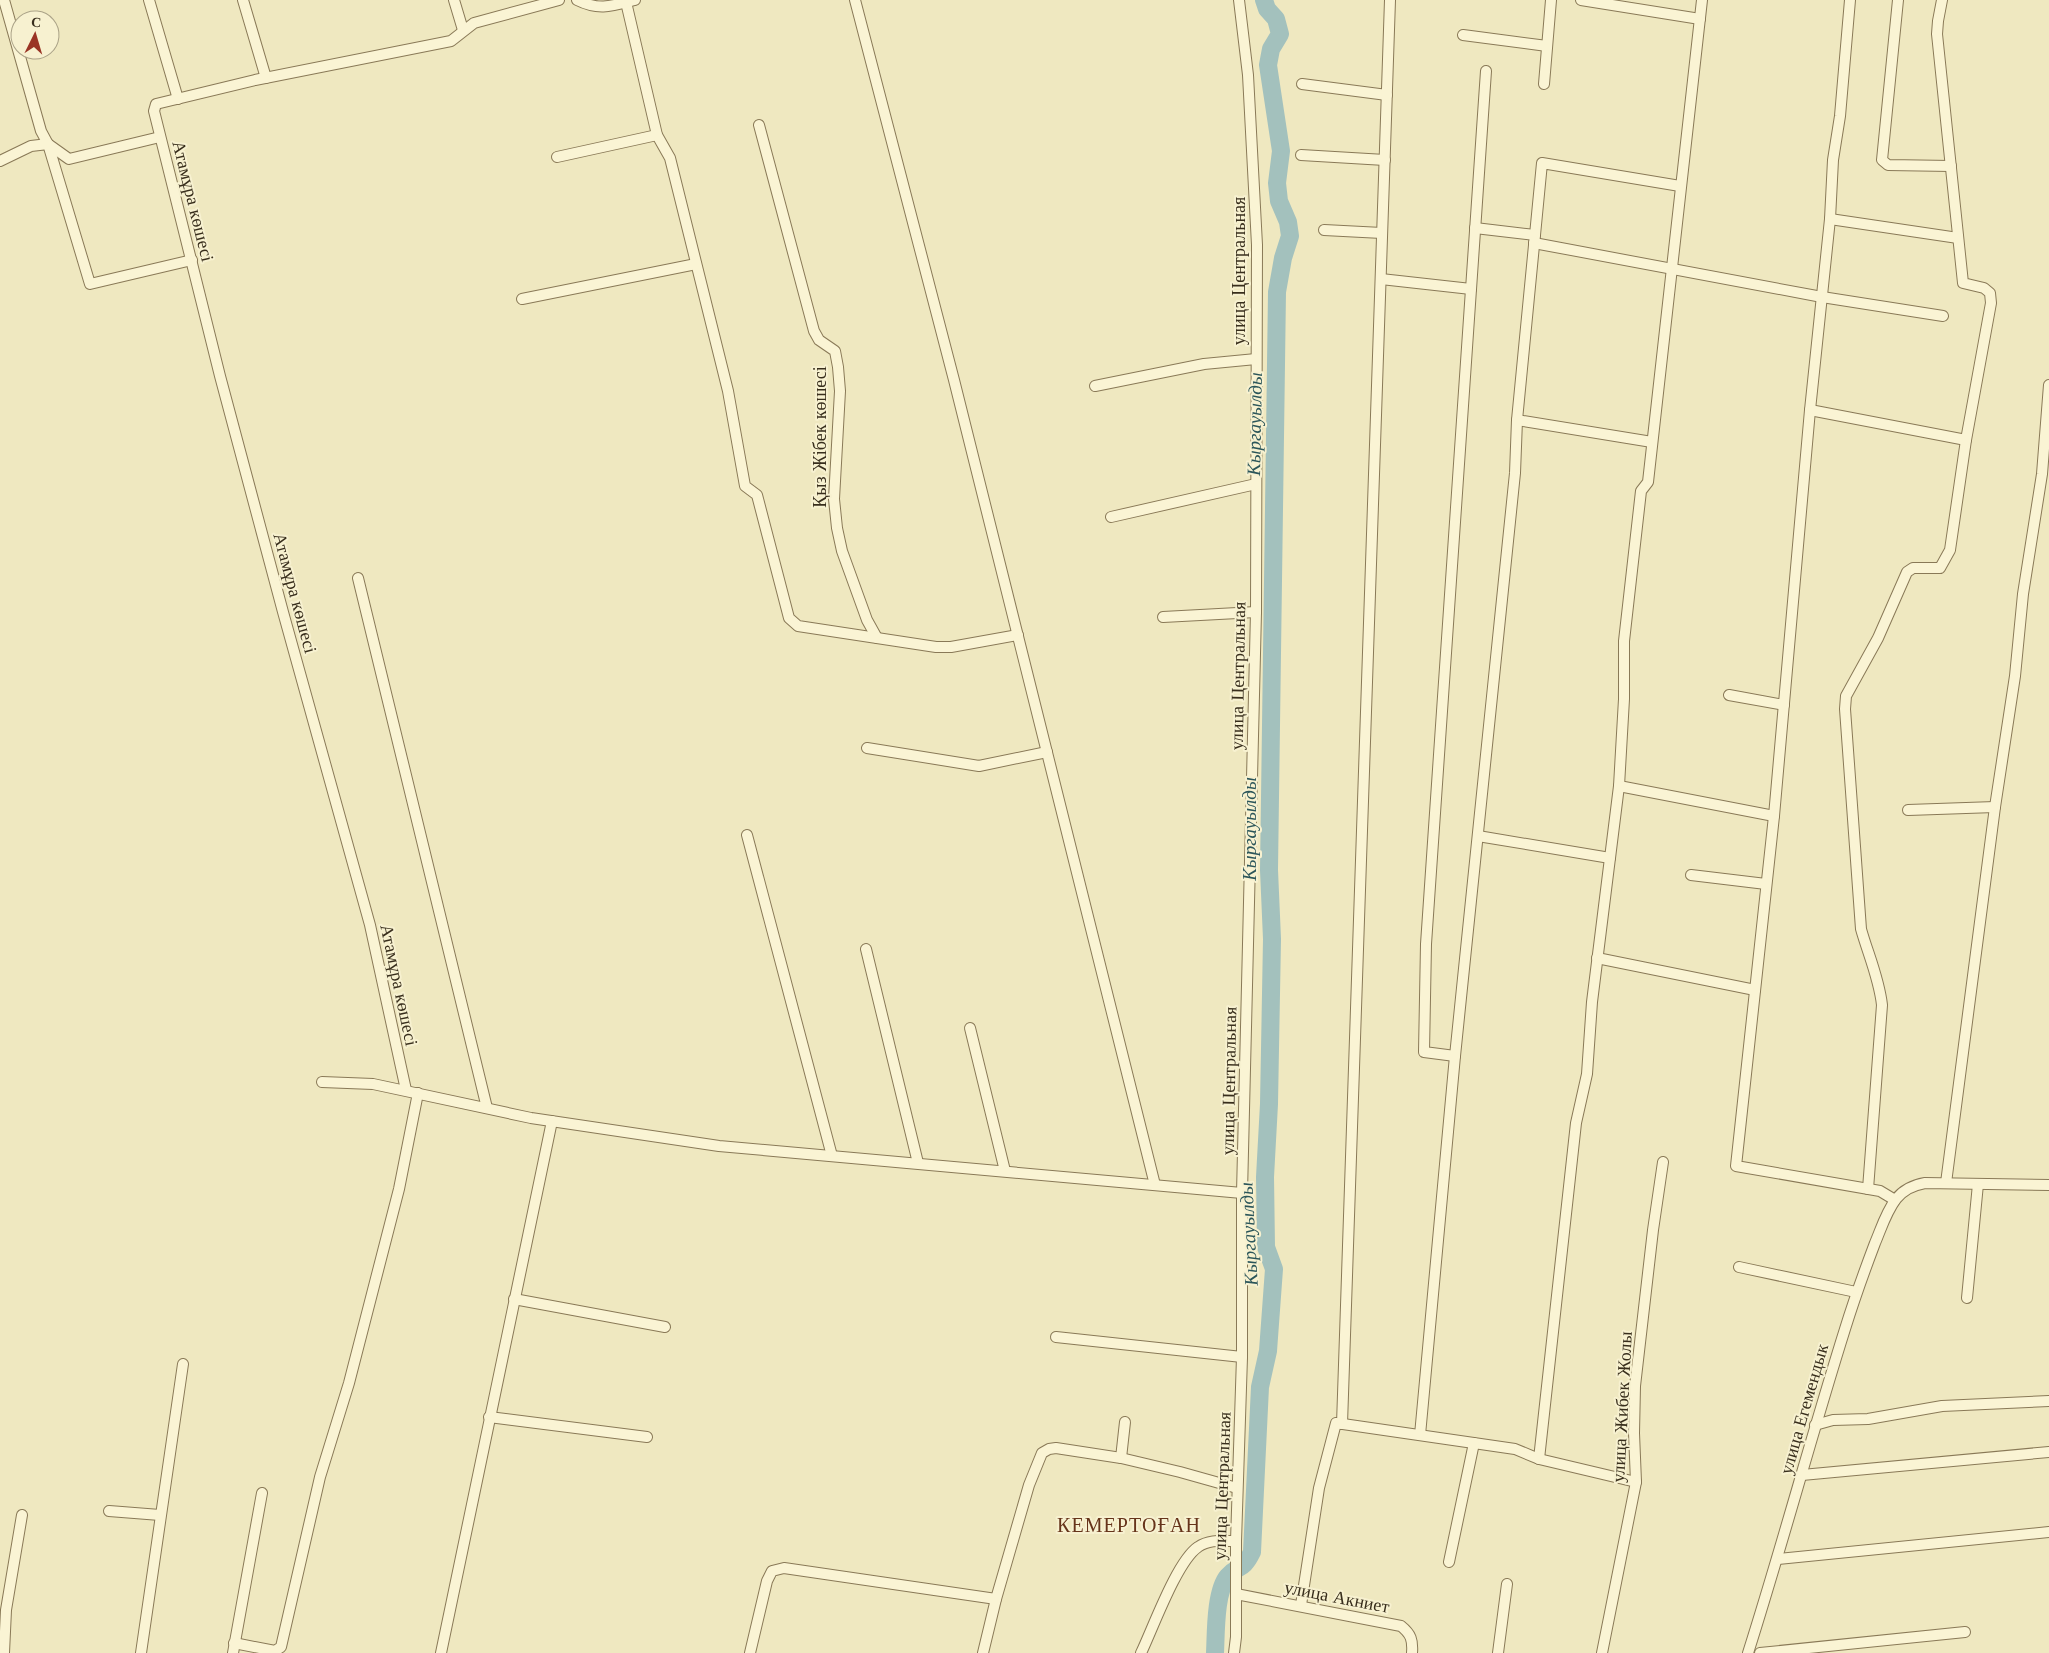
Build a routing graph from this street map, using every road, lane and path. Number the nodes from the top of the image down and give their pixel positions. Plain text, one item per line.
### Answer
1 (4, 0) edge
2 (149, 0) edge
3 (243, 0) edge
4 (454, 0) edge
5 (559, 0) edge
6 (577, 0) edge
7 (855, 0) edge
8 (1239, 0) edge
9 (1390, 0) edge
10 (1551, 0) edge
11 (1581, 0) edge
12 (1702, 0) edge
13 (1850, 0) edge
14 (1898, 0) edge
15 (1942, 0) edge
16 (631, 1) edge
17 (1700, 19) junction
18 (463, 30) junction
19 (1463, 35) dead end
20 (1547, 46) junction
21 (1486, 71) dead end
22 (266, 78) junction
23 (1302, 84) dead end
24 (1544, 84) dead end
25 (1387, 95) junction
26 (178, 99) junction
27 (759, 125) dead end
28 (657, 135) junction
29 (160, 137) junction
30 (48, 144) junction
31 (1301, 155) dead end
32 (557, 157) dead end
33 (1385, 160) junction
34 (0, 161) edge
35 (1951, 166) junction
36 (1680, 186) junction
37 (1830, 219) junction
38 (1475, 228) junction
39 (1324, 230) dead end
40 (1382, 233) junction
41 (1958, 238) junction
42 (1534, 239) junction
43 (192, 260) junction
44 (696, 264) junction
45 (1671, 269) junction
46 (1381, 279) junction
47 (1471, 289) junction
48 (1822, 297) junction
49 (522, 299) dead end
50 (1943, 316) dead end
51 (1256, 359) junction
52 (1095, 386) dead end
53 (2049, 386) edge
54 (1810, 410) junction
55 (1517, 420) junction
56 (1966, 440) junction
57 (1652, 442) junction
58 (1256, 484) junction
59 (1111, 517) dead end
60 (358, 578) dead end
61 (1256, 612) junction
62 (1163, 617) dead end
63 (1018, 635) junction
64 (877, 638) junction
65 (1729, 696) dead end
66 (1784, 705) junction
67 (867, 748) dead end
68 (1047, 752) junction
69 (1619, 786) junction
70 (1996, 807) junction
71 (1908, 810) dead end
72 (1774, 816) junction
73 (748, 835) dead end
74 (1478, 836) junction
75 (1610, 858) junction
76 (1691, 875) dead end
77 (1766, 884) junction
78 (866, 949) dead end
79 (1597, 958) junction
80 (1754, 990) junction
81 (970, 1028) dead end
82 (1455, 1056) junction
83 (322, 1082) dead end
84 (406, 1090) junction
85 (418, 1094) junction
86 (487, 1108) junction
87 (552, 1121) junction
88 (832, 1156) junction
89 (1663, 1162) dead end
90 (918, 1164) junction
91 (1005, 1171) junction
92 (1946, 1183) junction
93 (1978, 1184) junction
94 (1156, 1185) junction
95 (2049, 1185) edge
96 (1868, 1189) junction
97 (1242, 1192) junction
98 (1895, 1200) junction
99 (1739, 1267) dead end
100 (1856, 1292) junction
101 (1968, 1298) dead end
102 (514, 1299) junction
103 (665, 1327) dead end
104 (1056, 1337) dead end
105 (1242, 1357) junction
106 (182, 1364) dead end
107 (2049, 1401) edge
108 (489, 1417) junction
109 (1125, 1422) dead end
110 (1342, 1424) junction
111 (1815, 1425) junction
112 (1420, 1435) junction
113 (646, 1437) dead end
114 (1474, 1443) junction
115 (2049, 1452) edge
116 (1122, 1458) junction
117 (1539, 1459) junction
118 (1802, 1475) junction
119 (1636, 1482) junction
120 (1237, 1488) junction
121 (262, 1493) dead end
122 (109, 1511) dead end
123 (160, 1515) junction
124 (22, 1516) dead end
125 (2049, 1532) edge
126 (1236, 1540) junction
127 (1778, 1559) junction
128 (1449, 1562) dead end
129 (1507, 1584) dead end
130 (1236, 1594) junction
131 (996, 1599) junction
132 (1301, 1605) junction
133 (1964, 1632) dead end
134 (234, 1648) edge
135 (4, 1653) edge
136 (141, 1653) edge
137 (441, 1653) edge
138 (750, 1653) edge
139 (983, 1653) edge
140 (1142, 1653) edge
141 (1234, 1653) edge
142 (1412, 1653) edge
143 (1498, 1653) edge
144 (1602, 1653) edge
145 (1748, 1653) edge
146 (1760, 1653) edge

1 - 30 street
2 - 26 street
3 - 22 street
4 - 18 street
5 - 18 street
6 - 16 street
7 - 63 street
8 - 51 street, улица Центральная
9 - 25 street
10 - 20 street
11 - 17 street
12 - 17 street
13 - 37 street
14 - 35 street
15 - 35 street
16 - 28 street
17 - 36 street
18 - 22 street
19 - 20 street
20 - 24 street
21 - 38 street
22 - 26 street
23 - 25 street
25 - 33 street
26 - 29 street, Атамұра көшесі
27 - 64 street, Қыз Жібек көшесі
28 - 32 street
28 - 44 street
29 - 30 street
29 - 43 street, Атамұра көшесі
30 - 34 street
30 - 43 street
31 - 33 street
33 - 40 street
35 - 41 street
36 - 42 street
36 - 45 street
37 - 41 street
37 - 48 street
38 - 42 street
38 - 47 street
39 - 40 street
40 - 46 street
41 - 56 street
42 - 45 street
42 - 55 street
43 - 84 street, Атамұра көшесі
44 - 49 street
44 - 64 street
45 - 48 street
45 - 57 street
46 - 47 street
46 - 110 street
47 - 82 street
48 - 50 street
48 - 54 street
51 - 52 street
51 - 58 street, улица Центральная
53 - 70 street
54 - 56 street
54 - 66 street
55 - 57 street
55 - 74 street
56 - 96 street
57 - 69 street
58 - 59 street
58 - 61 street, улица Центральная
60 - 86 street
61 - 62 street
61 - 97 street, улица Центральная
63 - 64 street
63 - 68 street
65 - 66 street
66 - 72 street
67 - 68 street
68 - 94 street
69 - 72 street
69 - 75 street
70 - 71 street
70 - 92 street
72 - 77 street
73 - 88 street
74 - 75 street
74 - 82 street
75 - 79 street
76 - 77 street
77 - 80 street
78 - 90 street
79 - 80 street
79 - 117 street
80 - 96 street
81 - 91 street
82 - 112 street
83 - 84 street
84 - 85 street
85 - 86 street
85 - 134 street
86 - 87 street
87 - 88 street
87 - 102 street
88 - 90 street
89 - 119 street, улица Жибек Жолы
90 - 91 street
91 - 94 street
92 - 93 street
92 - 98 street, улица Егемендык
93 - 95 street
93 - 101 street
94 - 97 street
96 - 98 street
97 - 105 street, улица Центральная
98 - 100 street, улица Егемендык
99 - 100 street
100 - 111 street, улица Егемендык
102 - 103 street
102 - 108 street
104 - 105 street
105 - 120 street, улица Центральная
106 - 123 street
107 - 111 street
108 - 113 street
108 - 137 street
109 - 116 street
110 - 112 street
110 - 132 street
111 - 118 street, улица Егемендык
112 - 114 street
114 - 117 street
114 - 128 street
115 - 118 street
116 - 120 street
116 - 131 street
117 - 119 street
118 - 127 street, улица Егемендык
119 - 144 street, улица Жибек Жолы
120 - 126 street, улица Центральная
121 - 134 street
122 - 123 street
123 - 136 street
124 - 135 street
125 - 127 street
126 - 130 street, улица Центральная
126 - 140 street
127 - 145 street, улица Егемендык
129 - 143 street
130 - 132 street, улица Акниет
130 - 141 street, улица Центральная
131 - 138 street
131 - 139 street
132 - 142 street, улица Акниет
133 - 146 street

